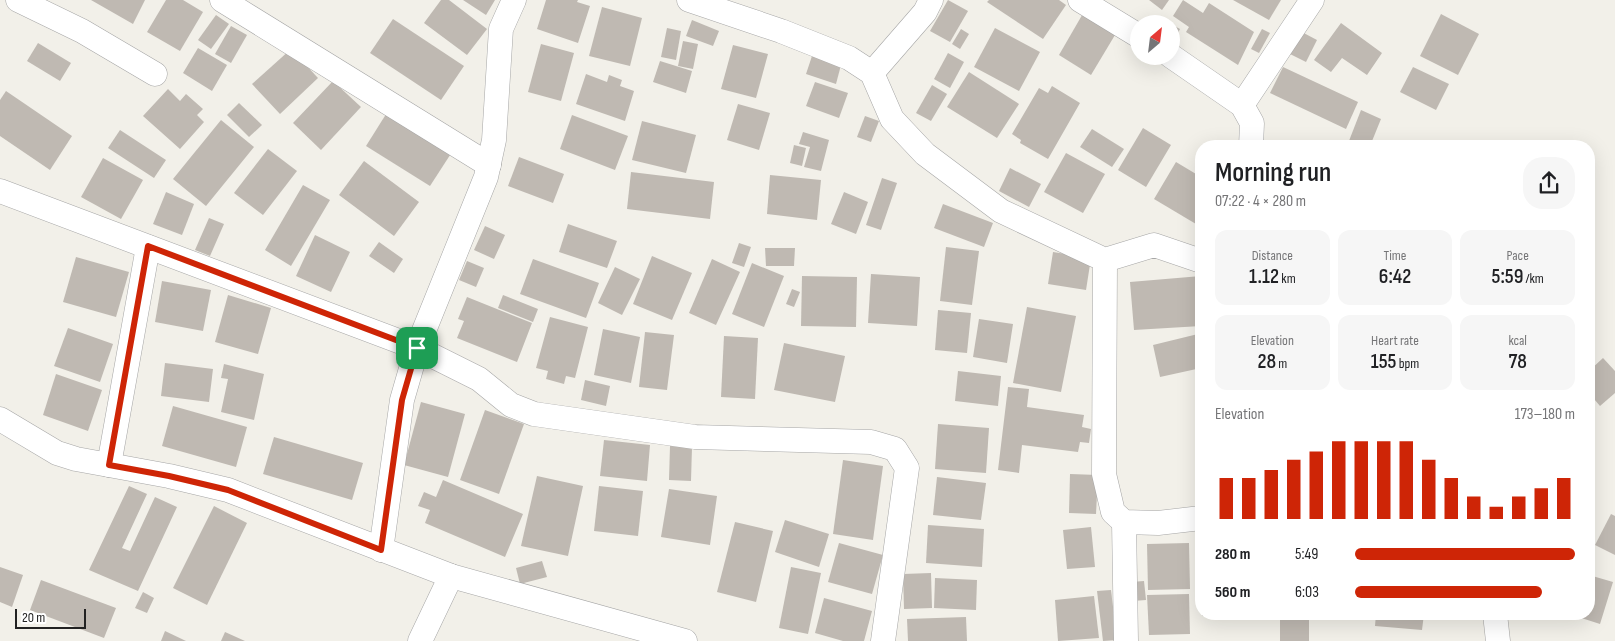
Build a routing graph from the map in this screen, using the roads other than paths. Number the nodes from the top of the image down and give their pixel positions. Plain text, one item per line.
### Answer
1 (18, 0) edge
2 (222, 0) edge
3 (514, 0) edge
4 (689, 0) edge
5 (931, 0) edge
6 (1080, 0) edge
7 (1312, 0) edge
8 (1130, 31) edge
9 (1180, 62) edge
10 (872, 73) junction
11 (155, 74) dead end
12 (1242, 105) junction
13 (1251, 140) edge
14 (489, 165) junction
15 (0, 191) edge
16 (148, 246) junction
17 (1105, 260) junction
18 (1195, 260) edge
19 (417, 348) junction
20 (0, 419) edge
21 (109, 465) junction
22 (1195, 519) edge
23 (1124, 522) junction
24 (381, 550) junction
25 (451, 576) junction
26 (1496, 620) edge
27 (420, 641) edge
28 (685, 641) edge
29 (883, 641) edge
30 (1126, 641) edge
31 (1498, 641) edge

1 - 11 street
2 - 14 street
3 - 14 street
4 - 10 street
5 - 10 street
6 - 8 street
7 - 12 street
9 - 12 street
10 - 17 street
12 - 13 street
14 - 19 street
15 - 16 street
16 - 19 street
16 - 21 street
17 - 18 street
17 - 23 street
19 - 24 street
19 - 29 street
20 - 21 street
21 - 24 street
22 - 23 street
23 - 30 street
24 - 25 street
25 - 27 street
25 - 28 street
26 - 31 street

